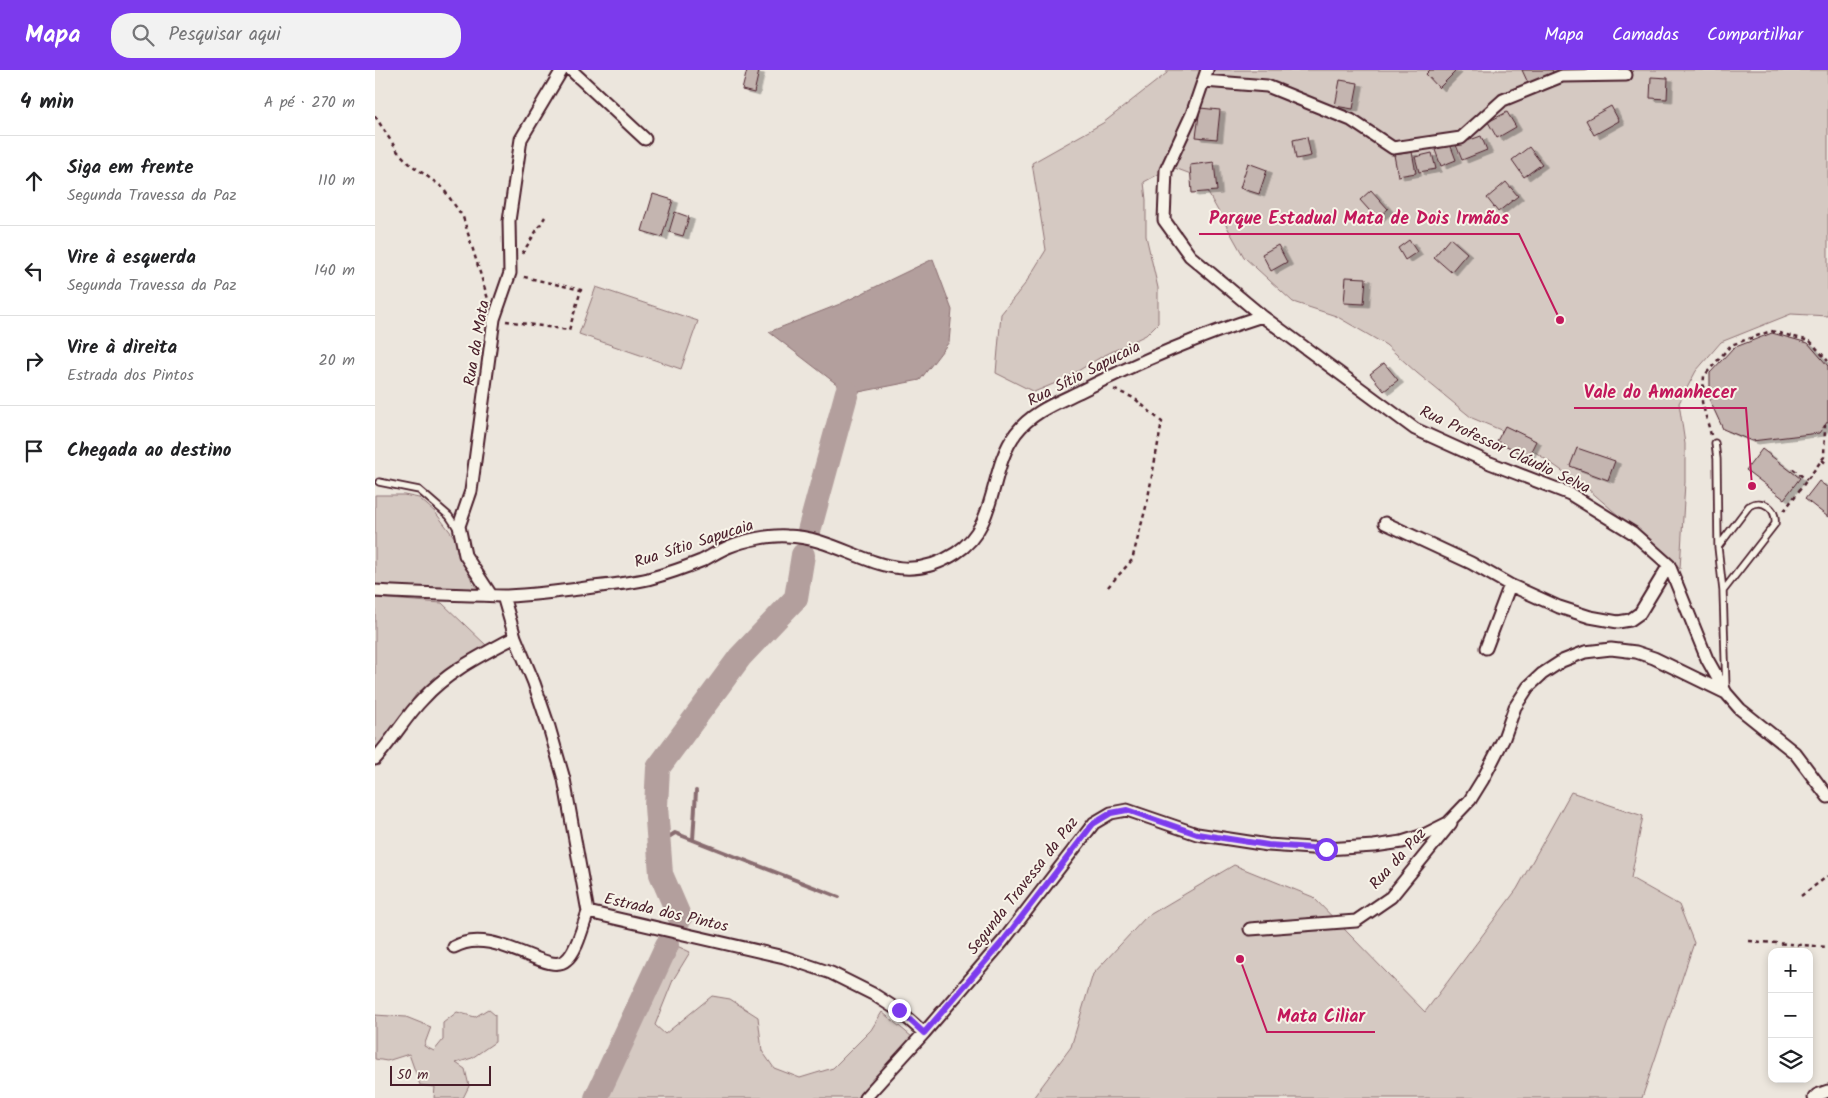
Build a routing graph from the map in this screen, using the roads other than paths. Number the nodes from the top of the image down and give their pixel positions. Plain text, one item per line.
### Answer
1 (562, 70) edge
2 (571, 70) edge
3 (1205, 75) edge
4 (1626, 75) dead end
5 (645, 139) dead end
6 (1261, 316) junction
7 (1715, 444) road end
8 (379, 482) dead end
9 (1385, 523) dead end
10 (460, 533) junction
11 (1718, 546) junction
12 (1669, 565) junction
13 (1510, 585) junction
14 (1723, 591) junction
15 (375, 592) edge
16 (491, 595) junction
17 (503, 596) junction
18 (515, 637) junction
19 (1486, 648) dead end
20 (1726, 693) junction
21 (375, 759) edge
22 (1828, 797) edge
23 (1470, 800) junction
24 (589, 912) junction
25 (1250, 929) dead end
26 (453, 947) dead end
27 (924, 1033) junction
28 (1828, 1091) edge
29 (867, 1097) edge
30 (1814, 1098) edge

1 - 10 street, Rua da Mata
2 - 5 street
3 - 4 street
3 - 6 street, Rua Professor Cláudio Selva
6 - 12 street, Rua Professor Cláudio Selva
6 - 17 street, Rua Sítio Sapucaia
7 - 11 lane
8 - 10 lane
9 - 13 street
10 - 16 street, Rua da Mata
11 - 14 lane
11 - 14 lane
12 - 13 street
12 - 20 street, Rua Professor Cláudio Selva
13 - 19 street
14 - 20 lane
15 - 16 street
16 - 17 street
17 - 18 street, Estrada dos Pintos
18 - 21 street
18 - 24 street, Estrada dos Pintos
20 - 22 street, Rua Professor Cláudio Selva
20 - 23 street, Segunda Travessa da Paz
23 - 25 street, Rua da Paz
23 - 27 street, Segunda Travessa da Paz
24 - 26 street
24 - 27 street, Estrada dos Pintos
27 - 29 street
28 - 30 street

